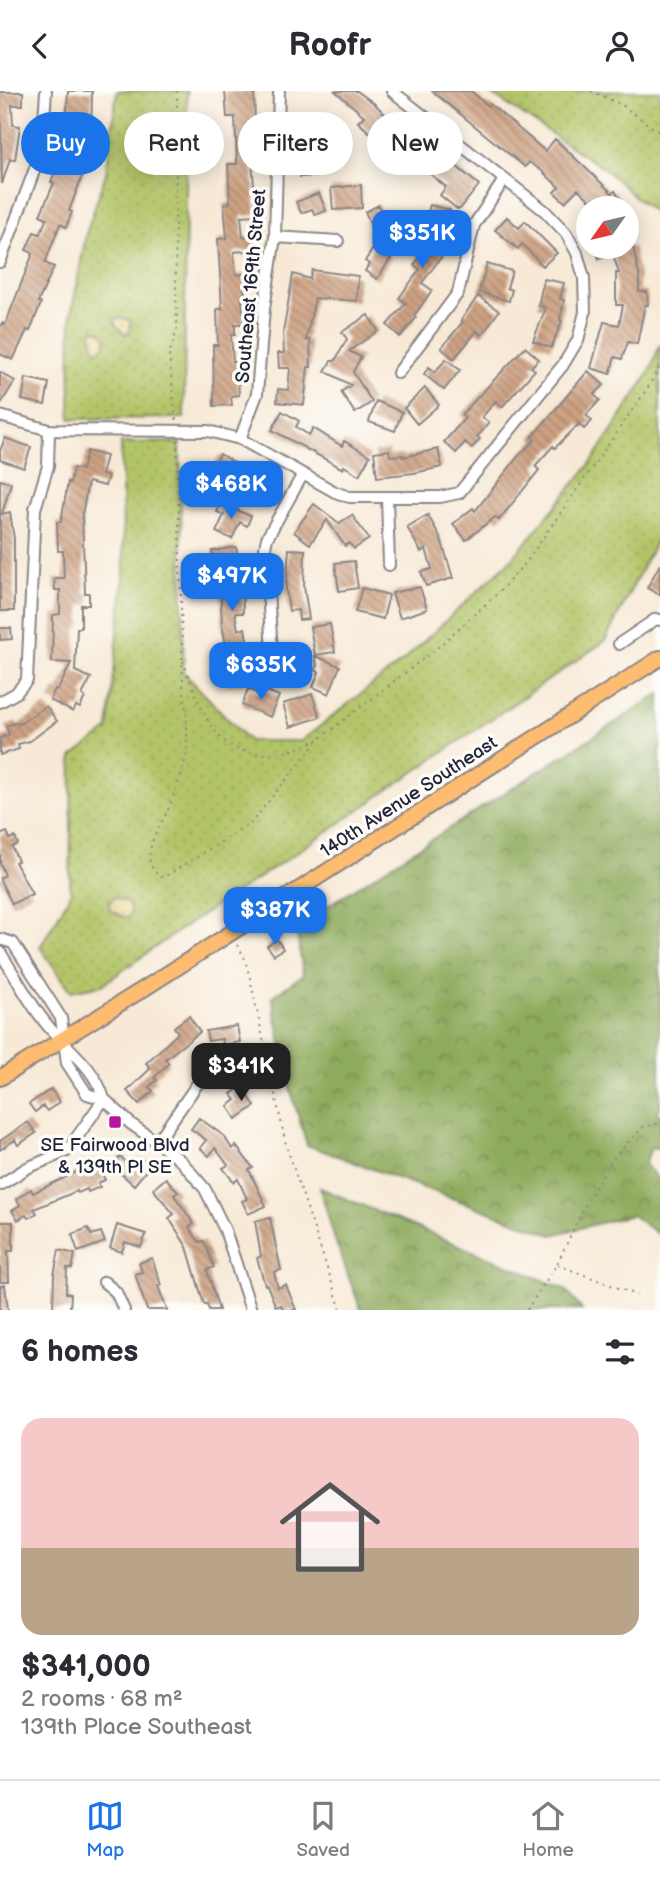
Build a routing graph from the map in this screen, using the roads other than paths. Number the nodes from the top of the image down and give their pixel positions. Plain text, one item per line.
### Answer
1 (46, 91) edge
2 (279, 91) edge
3 (392, 91) edge
4 (505, 180) junction
5 (275, 237) junction
6 (338, 241) dead end
7 (1, 257) edge
8 (398, 373) dead end
9 (0, 415) edge
10 (49, 430) junction
11 (240, 439) junction
12 (303, 474) junction
13 (387, 497) junction
14 (389, 565) dead end
15 (660, 620) edge
16 (619, 644) dead end
17 (660, 658) edge
18 (279, 666) dead end
19 (0, 702) edge
20 (0, 939) edge
21 (0, 951) edge
22 (63, 1040) junction
23 (205, 1073) dead end
24 (0, 1079) edge
25 (104, 1099) junction
26 (157, 1142) junction
27 (0, 1185) edge
28 (104, 1282) dead end
29 (124, 1310) edge
30 (251, 1310) edge

1 - 7 street
2 - 5 street, Southeast 169th Street
3 - 4 street
4 - 8 street
4 - 13 street
5 - 6 street
5 - 11 street, Southeast 169th Street
9 - 10 street
10 - 11 street
10 - 19 street
11 - 12 street
12 - 13 street
12 - 18 street
13 - 14 street
15 - 16 street
17 - 22 main road, 140th Avenue Southeast
20 - 22 street
21 - 22 street
22 - 24 main road, 140th Avenue Southeast
22 - 25 street
23 - 26 street
25 - 26 street
25 - 27 street
26 - 30 street
28 - 29 street

